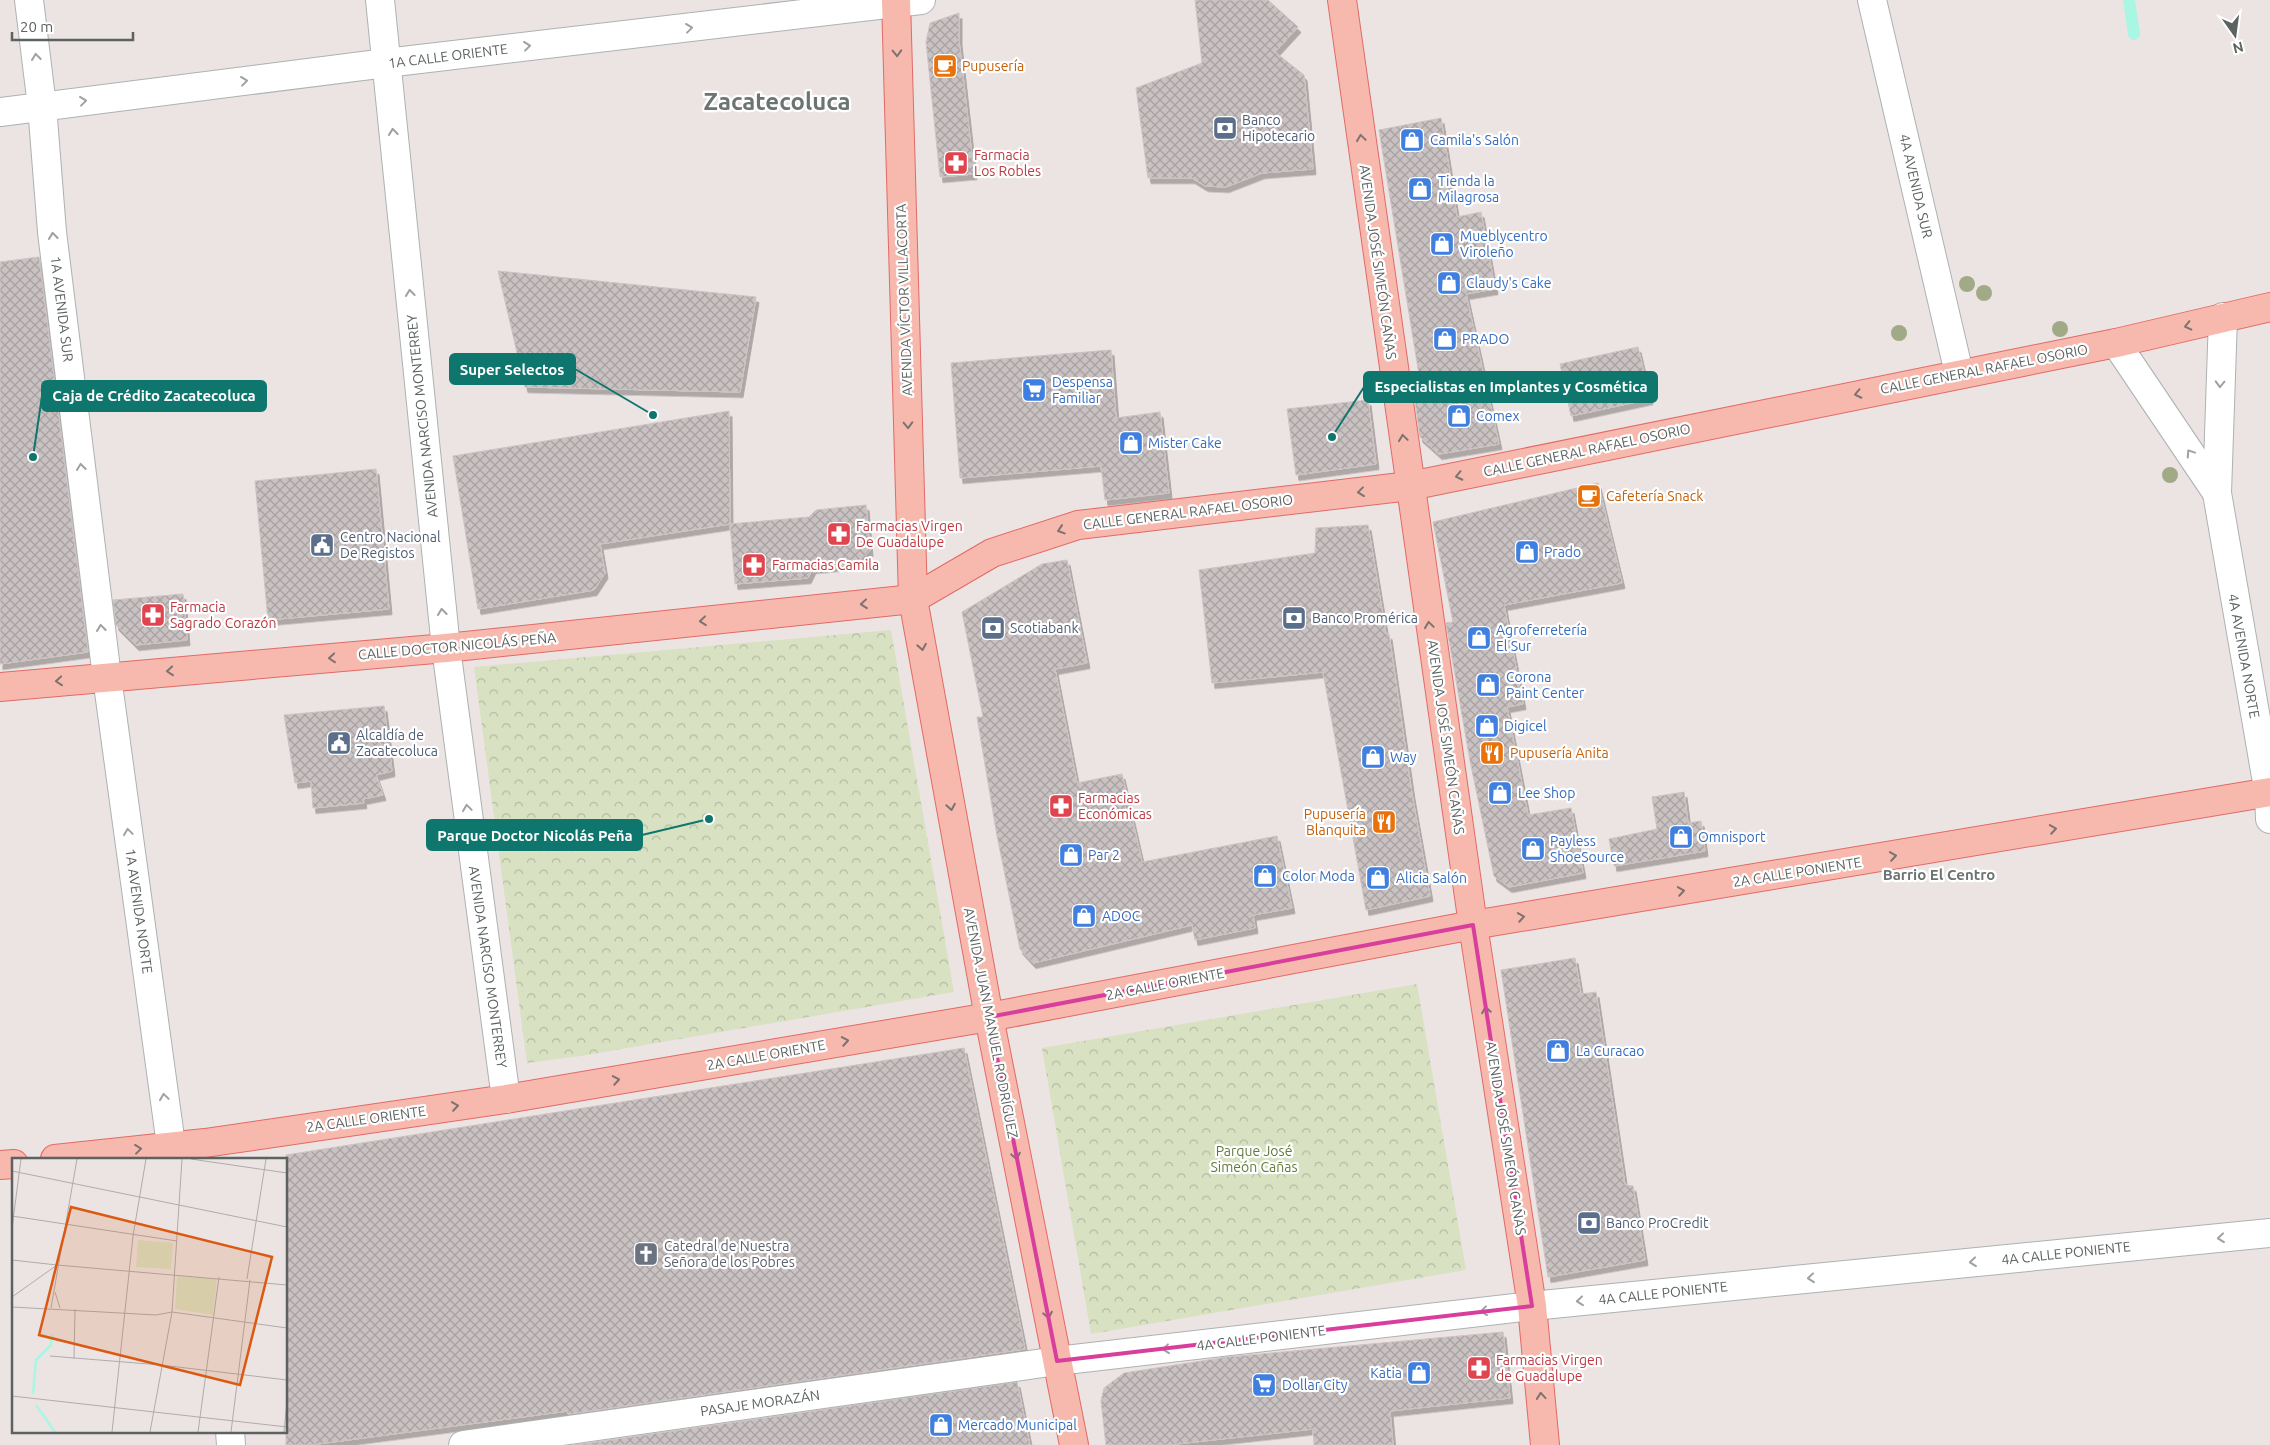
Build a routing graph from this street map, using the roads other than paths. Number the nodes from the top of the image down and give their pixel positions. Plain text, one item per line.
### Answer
1 (29, 0) edge
2 (380, 0) edge
3 (1342, 0) edge
4 (1872, 0) edge
5 (904, 1) edge
6 (386, 62) junction
7 (42, 106) junction
8 (0, 112) edge
9 (2270, 307) edge
10 (2223, 317) junction
11 (2116, 342) junction
12 (1960, 373) junction
13 (1410, 486) junction
14 (2217, 493) junction
15 (913, 599) junction
16 (446, 648) junction
17 (107, 677) junction
18 (0, 687) edge
19 (2270, 799) edge
20 (1472, 925) junction
21 (989, 1017) junction
22 (506, 1099) junction
23 (171, 1145) junction
24 (206, 1151) edge
25 (63, 1158) edge
26 (2270, 1233) edge
27 (1532, 1306) junction
28 (1057, 1362) junction
29 (230, 1432) edge
30 (231, 1445) edge
31 (463, 1445) edge
32 (1074, 1445) edge
33 (1546, 1445) edge

7 -> 1 street, 1A AVENIDA SUR
2 - 6 street, AVENIDA NARCISO MONTERREY
13 -> 3 main road, AVENIDA JOSÉ SIMEÓN CAÑAS
4 - 12 street, 4A AVENIDA SUR
6 -> 5 street, 1A CALLE ORIENTE
5 -> 15 main road, AVENIDA VÍCTOR VILLACORTA
7 -> 6 street, 1A CALLE ORIENTE
16 -> 6 street, AVENIDA NARCISO MONTERREY
7 - 8 street, 1A CALLE ORIENTE
17 -> 7 street, 1A AVENIDA SUR
9 - 10 main road, CALLE GENERAL RAFAEL OSORIO
10 -> 11 main road, CALLE GENERAL RAFAEL OSORIO
10 -> 14 street, 4A AVENIDA NORTE
11 - 12 main road, CALLE GENERAL RAFAEL OSORIO
14 -> 11 street, 4A AVENIDA NORTE
12 -> 13 main road, CALLE GENERAL RAFAEL OSORIO
13 -> 15 main road, CALLE GENERAL RAFAEL OSORIO
20 -> 13 main road, AVENIDA JOSÉ SIMEÓN CAÑAS
14 - 19 street, 4A AVENIDA NORTE
15 -> 16 main road, CALLE DOCTOR NICOLÁS PEÑA
15 -> 21 main road, AVENIDA JUAN MANUEL RODRÍGUEZ
16 -> 17 main road, CALLE DOCTOR NICOLÁS PEÑA
22 -> 16 street, AVENIDA NARCISO MONTERREY
17 -> 18 main road, CALLE DOCTOR NICOLÁS PEÑA
23 -> 17 street, 1A AVENIDA NORTE
20 -> 19 main road, 2A CALLE PONIENTE
20 - 21 main road, 2A CALLE ORIENTE
27 -> 20 main road, AVENIDA JOSÉ SIMEÓN CAÑAS
22 -> 21 main road, 2A CALLE ORIENTE
21 -> 28 main road, AVENIDA JUAN MANUEL RODRÍGUEZ
24 -> 22 main road, 2A CALLE ORIENTE
23 - 24 main road, 2A CALLE ORIENTE
25 -> 23 main road, 2A CALLE ORIENTE
26 -> 27 street, 4A CALLE PONIENTE
27 -> 28 street, 4A CALLE PONIENTE
33 -> 27 main road, AVENIDA JOSÉ SIMEÓN CAÑAS
28 - 31 street, PASAJE MORAZÁN
28 - 32 main road, AVENIDA JUAN MANUEL RODRÍGUEZ
29 - 30 street

